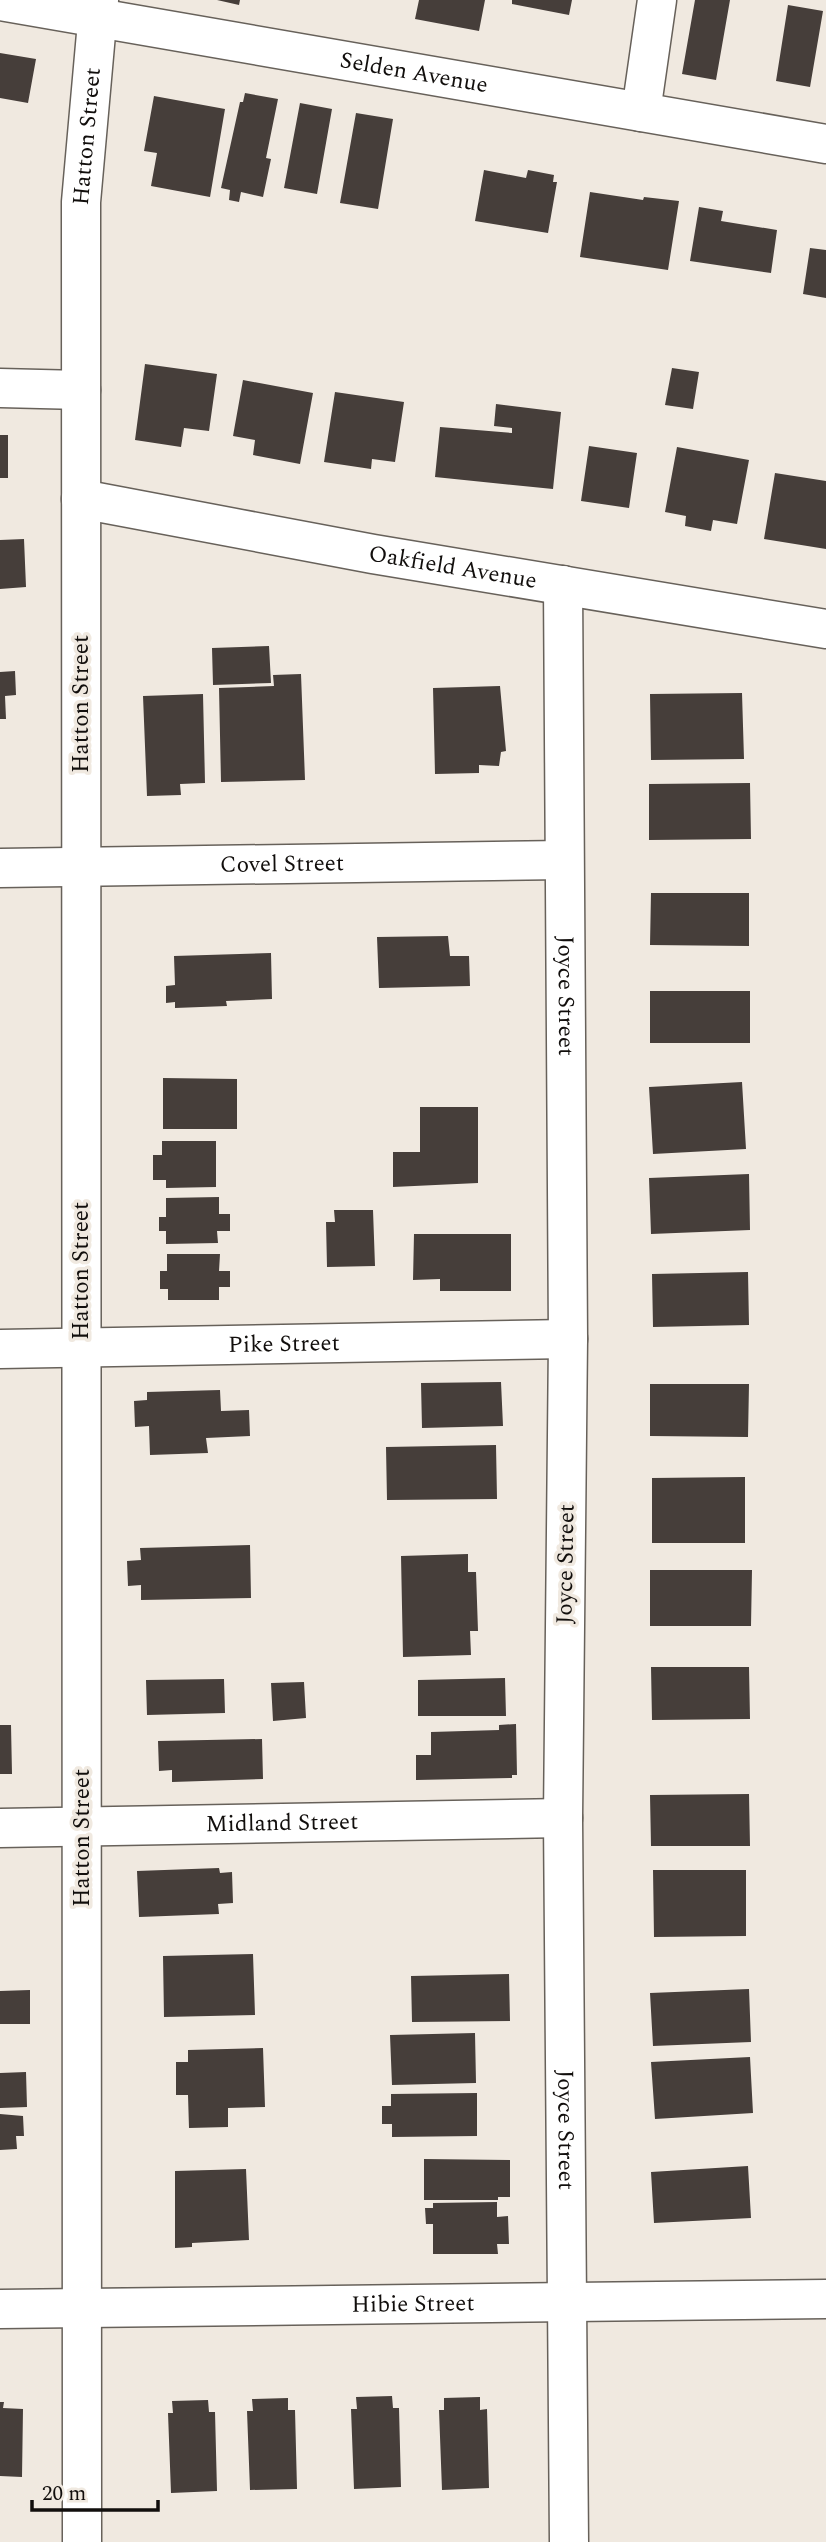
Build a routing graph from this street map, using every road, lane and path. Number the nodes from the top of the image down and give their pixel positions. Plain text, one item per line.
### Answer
1 (657, 0) edge
2 (0, 1) edge
3 (97, 9) edge
4 (642, 112) junction
5 (826, 144) edge
6 (0, 388) edge
7 (81, 390) junction
8 (81, 499) junction
9 (563, 585) junction
10 (826, 629) edge
11 (564, 860) junction
12 (81, 867) junction
13 (0, 868) edge
14 (568, 1339) junction
15 (82, 1347) junction
16 (0, 1349) edge
17 (563, 1818) junction
18 (82, 1826) junction
19 (0, 1828) edge
20 (826, 2299) edge
21 (568, 2302) junction
22 (82, 2308) junction
23 (0, 2309) edge
24 (82, 2542) edge
25 (569, 2542) edge

1 - 4 street
2 - 3 street, Selden Avenue
3 - 4 street, Selden Avenue
3 - 7 street, Hatton Street
4 - 5 street, Selden Avenue
6 - 7 street
7 - 8 street, Hatton Street
8 - 9 street, Oakfield Avenue
8 - 12 street, Hatton Street
9 - 10 street, Oakfield Avenue
9 - 11 street, Joyce Street
11 - 12 street, Covel Street
11 - 14 street, Joyce Street
12 - 13 street, Covel Street
12 - 15 street, Hatton Street
14 - 15 street, Pike Street
14 - 17 street, Joyce Street
15 - 16 street, Pike Street
15 - 18 street, Hatton Street
17 - 18 street, Midland Street
17 - 21 street, Joyce Street
18 - 19 street, Midland Street
18 - 22 street, Hatton Street
20 - 21 street, Hibie Street
21 - 22 street, Hibie Street
21 - 25 street, Joyce Street
22 - 23 street, Hibie Street
22 - 24 street, Hatton Street

